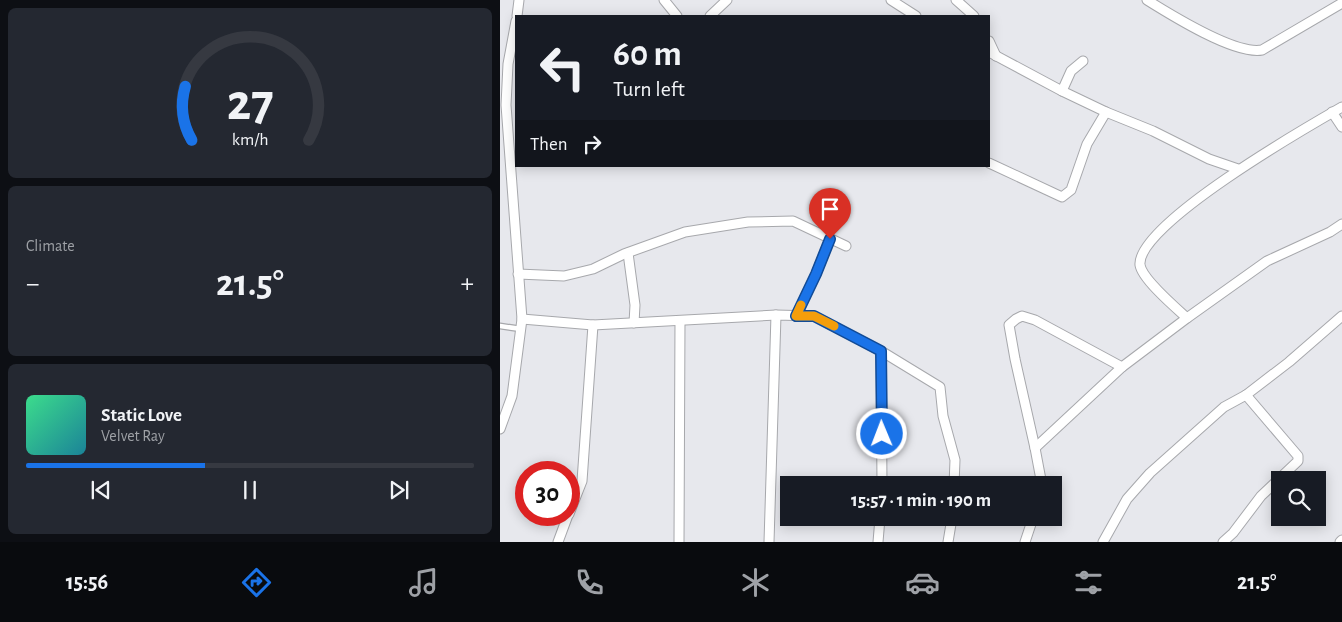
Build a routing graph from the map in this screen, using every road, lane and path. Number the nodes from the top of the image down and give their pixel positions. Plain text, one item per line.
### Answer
1 (519, 0) edge
2 (664, 0) edge
3 (727, 0) edge
4 (891, 0) edge
5 (956, 0) edge
6 (1147, 0) edge
7 (1342, 3) edge
8 (517, 15) edge
9 (676, 15) edge
10 (711, 15) edge
11 (914, 15) edge
12 (973, 15) edge
13 (515, 26) edge
14 (992, 54) edge
15 (1084, 61) dead end
16 (1062, 90) junction
17 (1342, 107) edge
18 (1106, 112) junction
19 (1332, 112) junction
20 (1342, 127) edge
21 (990, 163) edge
22 (1238, 169) junction
23 (1342, 224) edge
24 (830, 239) junction
25 (846, 246) dead end
26 (628, 253) junction
27 (518, 274) junction
28 (776, 315) junction
29 (796, 316) junction
30 (1342, 316) edge
31 (1187, 318) junction
32 (522, 319) junction
33 (680, 321) junction
34 (634, 323) junction
35 (593, 325) junction
36 (500, 326) edge
37 (521, 329) junction
38 (881, 351) junction
39 (1122, 367) junction
40 (1246, 395) junction
41 (500, 429) edge
42 (1035, 448) junction
43 (882, 476) edge
44 (954, 476) edge
45 (1040, 476) edge
46 (580, 486) edge
47 (564, 526) edge
48 (879, 526) edge
49 (951, 526) edge
50 (1030, 526) edge
51 (558, 542) edge
52 (678, 542) edge
53 (769, 542) edge
54 (878, 542) edge
55 (948, 542) edge
56 (1025, 542) edge
57 (1103, 542) edge
58 (1223, 542) edge

1 - 8 street
2 - 9 street
3 - 10 street
4 - 11 street
5 - 12 street
6 - 7 street
13 - 27 street
14 - 16 street
15 - 16 street
16 - 18 street
17 - 19 street
18 - 21 street
18 - 22 street
19 - 20 street
19 - 22 street
22 - 31 street
23 - 31 street
24 - 25 street
24 - 26 street
24 - 29 street
26 - 27 street
26 - 34 street
27 - 32 street
28 - 29 street
28 - 33 street
28 - 53 street
29 - 38 street
30 - 40 street
31 - 39 street
32 - 35 street
32 - 37 street
33 - 34 street
33 - 52 street
34 - 35 street
35 - 46 street
36 - 37 lane
37 - 41 street
38 - 43 street
38 - 44 street
39 - 42 street
39 - 42 street
40 - 57 street
40 - 58 street
42 - 45 street
47 - 51 street
48 - 54 street
49 - 55 street
50 - 56 street

